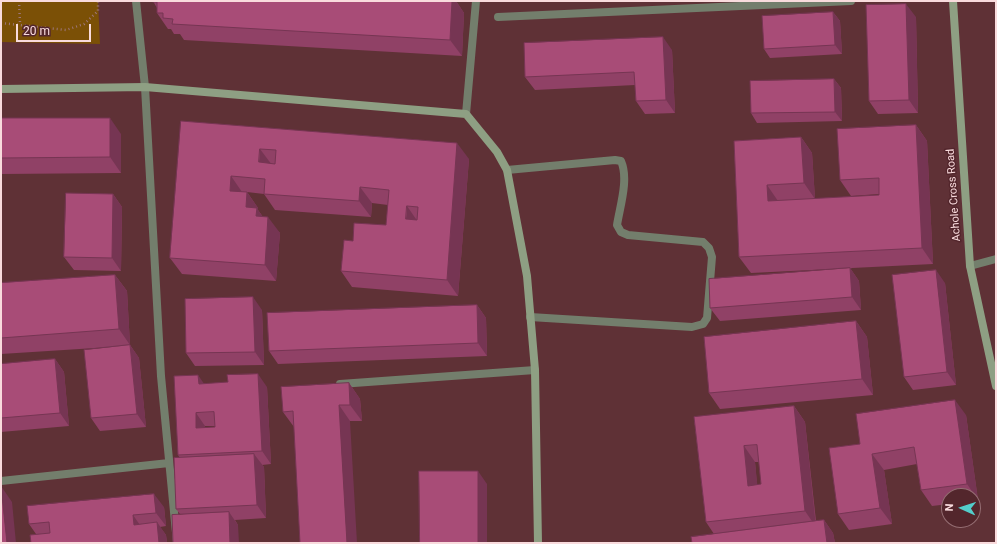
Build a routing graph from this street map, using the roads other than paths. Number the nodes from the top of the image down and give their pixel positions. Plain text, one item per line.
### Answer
1 (136, 1) edge
2 (476, 1) edge
3 (851, 1) edge
4 (953, 1) edge
5 (498, 17) dead end
6 (145, 87) junction
7 (1, 89) edge
8 (466, 114) junction
9 (507, 170) junction
10 (996, 259) edge
11 (970, 266) junction
12 (530, 317) junction
13 (535, 370) junction
14 (334, 384) edge
15 (996, 386) edge
16 (169, 463) junction
17 (1, 481) edge
18 (177, 543) edge
19 (538, 543) edge

1 - 6 street
2 - 8 street
3 - 5 street
4 - 11 street, Achole Cross Road
6 - 7 street
6 - 8 street
6 - 16 street
8 - 9 street
9 - 12 street
9 - 12 street
10 - 11 street
11 - 15 street, Achole Cross Road
12 - 13 street
13 - 14 street
13 - 19 street
16 - 17 street
16 - 18 street

